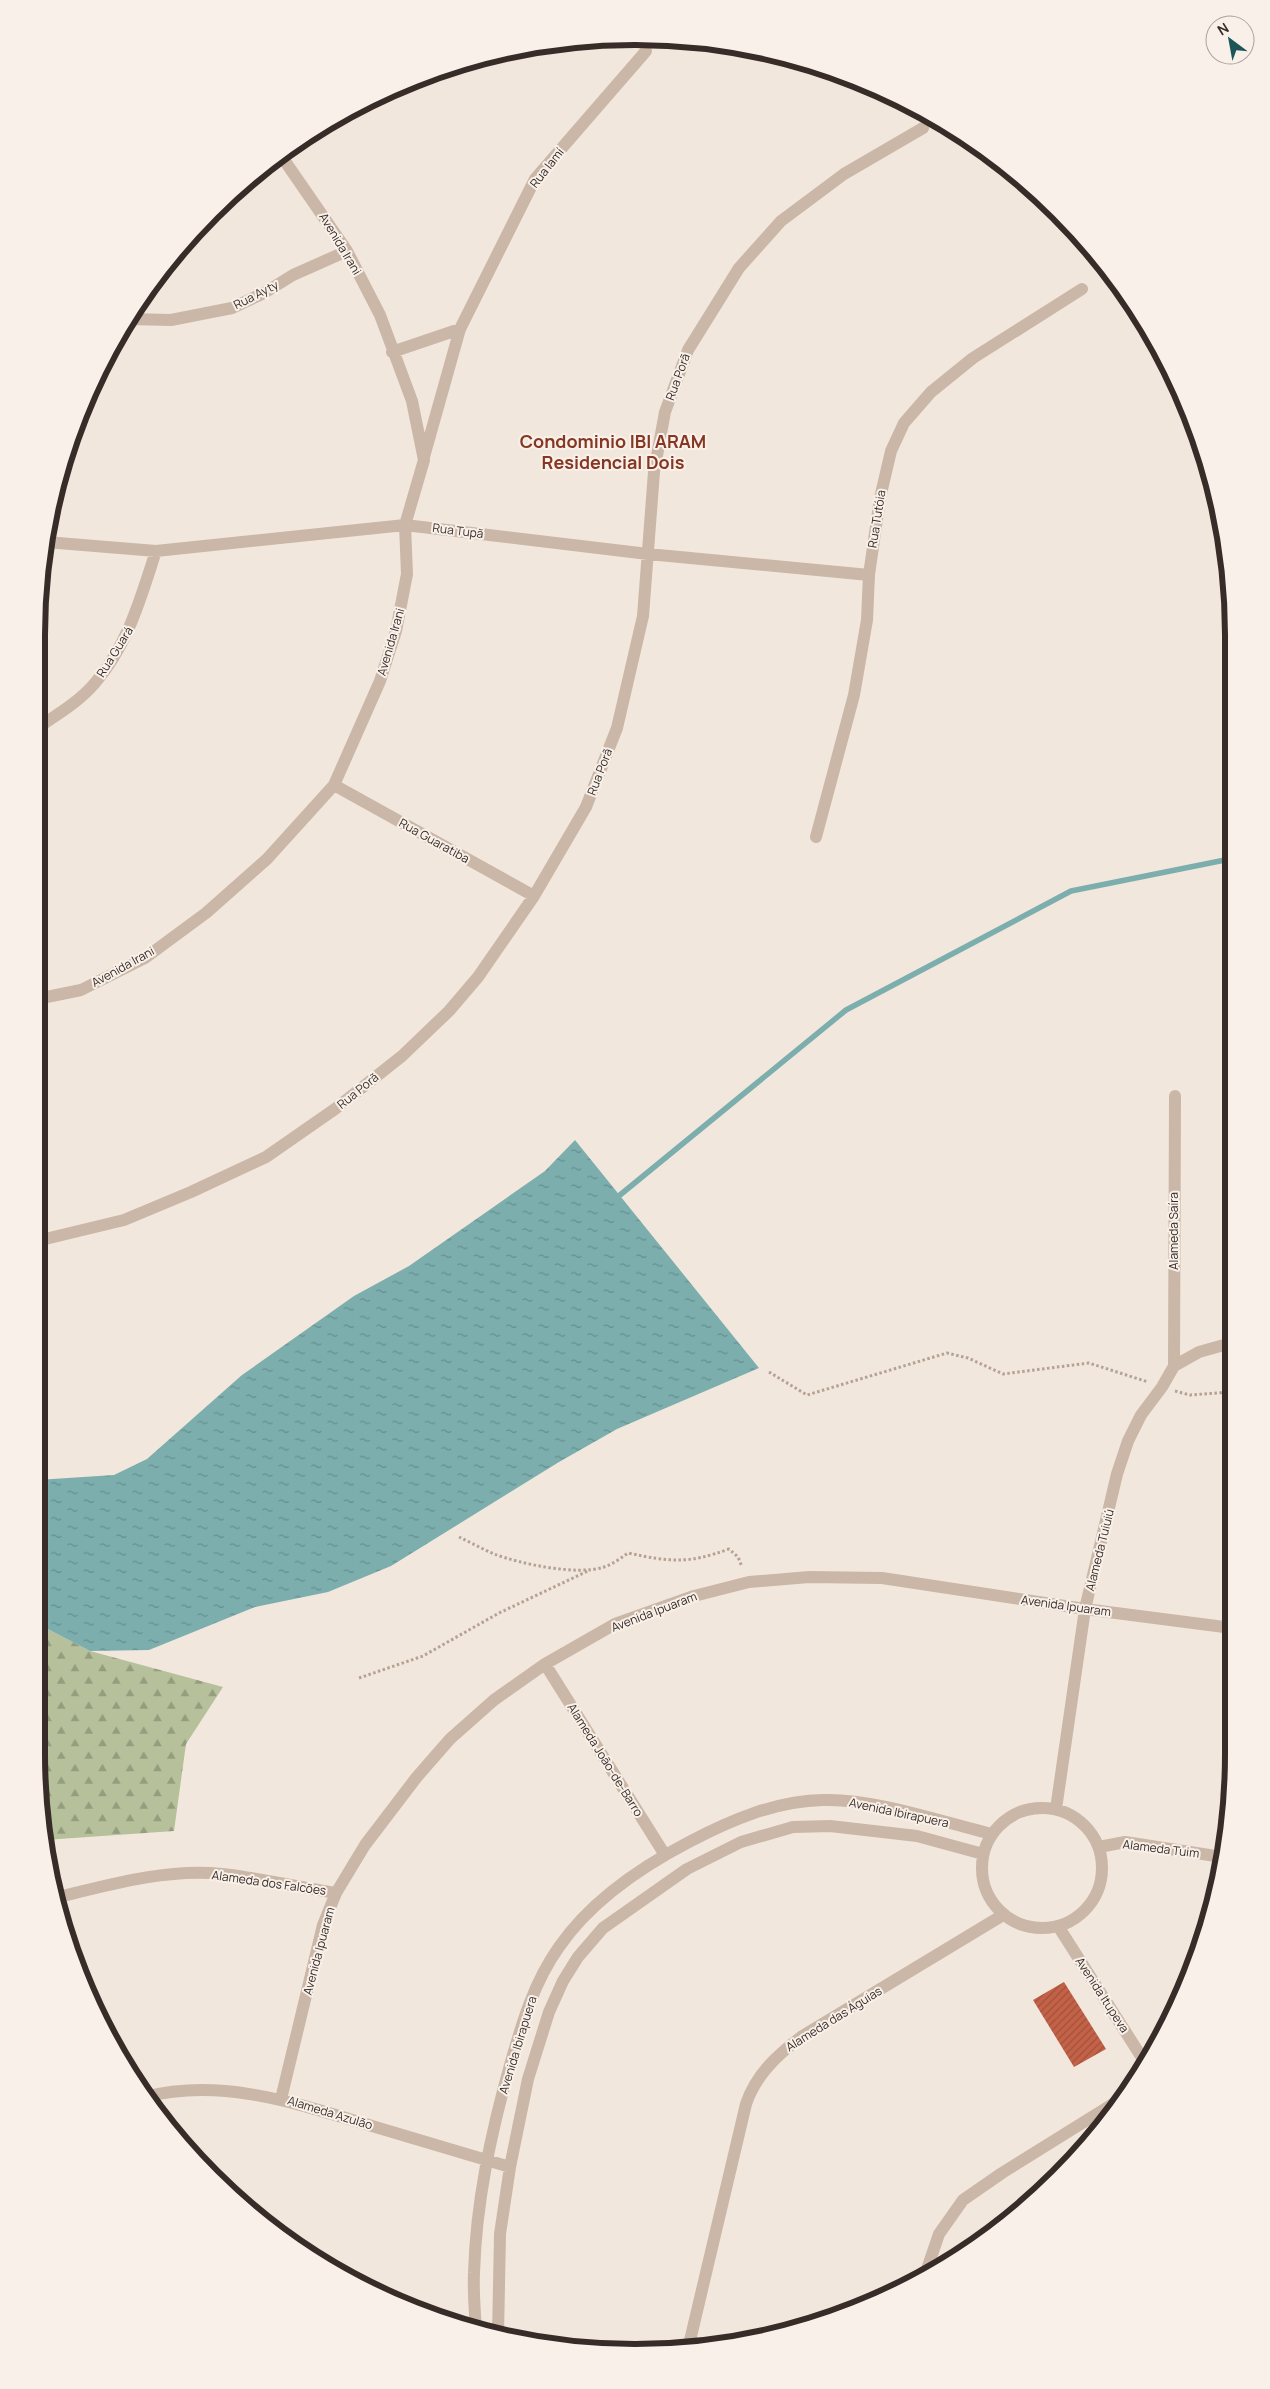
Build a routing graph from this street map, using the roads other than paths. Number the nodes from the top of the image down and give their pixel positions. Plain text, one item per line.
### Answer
1 (646, 51) dead end
2 (923, 128) dead end
3 (285, 161) edge
4 (347, 251) junction
5 (1082, 289) dead end
6 (137, 319) edge
7 (460, 329) junction
8 (392, 352) junction
9 (424, 460) junction
10 (405, 525) junction
11 (52, 543) edge
12 (156, 551) junction
13 (648, 554) junction
14 (869, 575) junction
15 (45, 723) edge
16 (334, 785) junction
17 (816, 837) dead end
18 (534, 896) junction
19 (45, 997) edge
20 (1175, 1096) dead end
21 (45, 1239) edge
22 (1225, 1345) edge
23 (1174, 1366) junction
24 (1085, 1610) junction
25 (1225, 1627) edge
26 (545, 1664) junction
27 (1056, 1809) junction
28 (992, 1834) junction
29 (1099, 1847) junction
30 (983, 1854) junction
31 (665, 1855) junction
32 (1216, 1856) edge
33 (336, 1893) junction
34 (62, 1896) edge
35 (1003, 1915) junction
36 (1058, 1926) junction
37 (1141, 2057) edge
38 (153, 2095) edge
39 (282, 2099) junction
40 (1107, 2108) edge
41 (486, 2160) junction
42 (510, 2167) junction
43 (928, 2266) edge
44 (476, 2322) edge
45 (498, 2328) edge
46 (690, 2341) edge

1 - 7 street, Rua Iamí
2 - 13 street, Rua Porã
3 - 4 street, Avenida Irani
4 - 6 street, Rua Ayty
4 - 8 street, Avenida Irani
5 - 14 street, Rua Tutóia
7 - 8 street
7 - 9 street, Rua Iamí
8 - 9 street, Avenida Irani
9 - 10 street, Avenida Irani
10 - 12 street, Rua Tupã
10 - 13 street, Rua Tupã
10 - 16 street, Avenida Irani
11 - 12 street, Rua Tupã
12 - 15 street, Rua Guará
13 - 14 street, Rua Tupã
13 - 18 street, Rua Porã
14 - 17 street, Rua Tutóia
16 - 18 street, Rua Guaratiba
16 - 19 street, Avenida Irani
18 - 21 street, Rua Porã
20 - 23 street, Alameda Saíra
22 - 23 street
23 - 24 street, Alameda Tuiuiú
24 - 25 street, Avenida Ipuaram
24 - 26 street, Avenida Ipuaram
24 - 27 street, Alameda Tuiuiú
26 - 31 street, Alameda João-de-Barro
26 - 33 street, Avenida Ipuaram
27 - 28 street
27 - 29 street
28 - 30 street
28 - 31 street, Avenida Ibirapuera
29 - 32 street, Alameda Tuim
29 - 36 street
30 - 35 street
30 - 42 street, Avenida Ibirapuera
31 - 41 street, Avenida Ibirapuera
33 - 34 street, Alameda dos Falcões
33 - 39 street, Avenida Ipuaram
35 - 36 street
35 - 46 street, Alameda das Águias
36 - 37 street, Avenida Itupeva
38 - 39 street, Alameda Azulão
39 - 41 street, Alameda Azulão
40 - 43 street
41 - 42 street, Alameda Azulão
41 - 44 street, Avenida Ibirapuera
42 - 45 street, Avenida Ibirapuera

